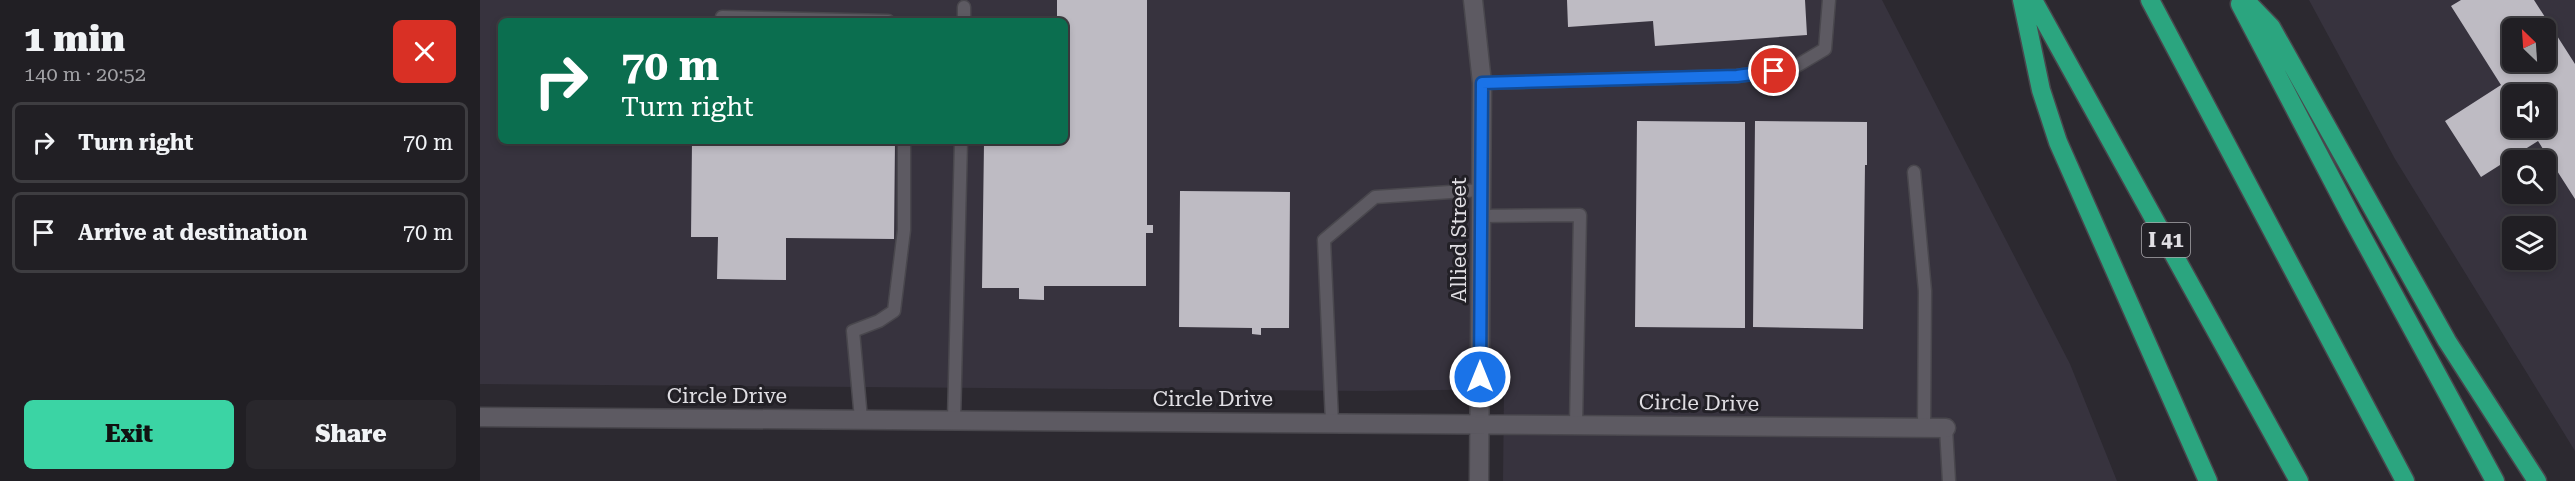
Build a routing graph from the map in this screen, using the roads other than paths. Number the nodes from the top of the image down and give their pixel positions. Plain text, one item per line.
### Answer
1 (1473, 0) edge
2 (1829, 0) edge
3 (2022, 0) edge
4 (2033, 0) edge
5 (2150, 0) edge
6 (2238, 0) edge
7 (2246, 0) edge
8 (964, 7) dead end
9 (722, 17) dead end
10 (764, 18) edge
11 (964, 18) edge
12 (1482, 83) junction
13 (904, 144) edge
14 (961, 144) edge
15 (1914, 172) dead end
16 (1482, 190) junction
17 (1481, 216) junction
18 (480, 417) edge
19 (861, 419) junction
20 (954, 420) junction
21 (1332, 422) junction
22 (1480, 423) junction
23 (1576, 424) junction
24 (1924, 427) junction
25 (1946, 428) joint
26 (1479, 481) edge
27 (1949, 481) edge
28 (2208, 481) edge
29 (2299, 481) edge
30 (2405, 481) edge
31 (2495, 481) edge
32 (2537, 481) edge

1 - 12 street, Allied Street
2 - 12 lane
3 - 28 highway
4 - 29 highway, I 41
5 - 30 highway
6 - 31 highway
7 - 32 highway
8 - 11 lane
9 - 10 lane
12 - 16 street, Allied Street
13 - 19 lane
14 - 20 lane
15 - 24 lane
16 - 17 street, Allied Street
16 - 21 lane
17 - 22 street, Allied Street
17 - 23 lane
18 - 19 street, Circle Drive
19 - 20 street, Circle Drive
20 - 21 street, Circle Drive
21 - 22 street, Circle Drive
22 - 23 street, Circle Drive
22 - 26 street, Allied Street
23 - 24 street, Circle Drive
24 - 25 street, Circle Drive
25 - 27 lane

